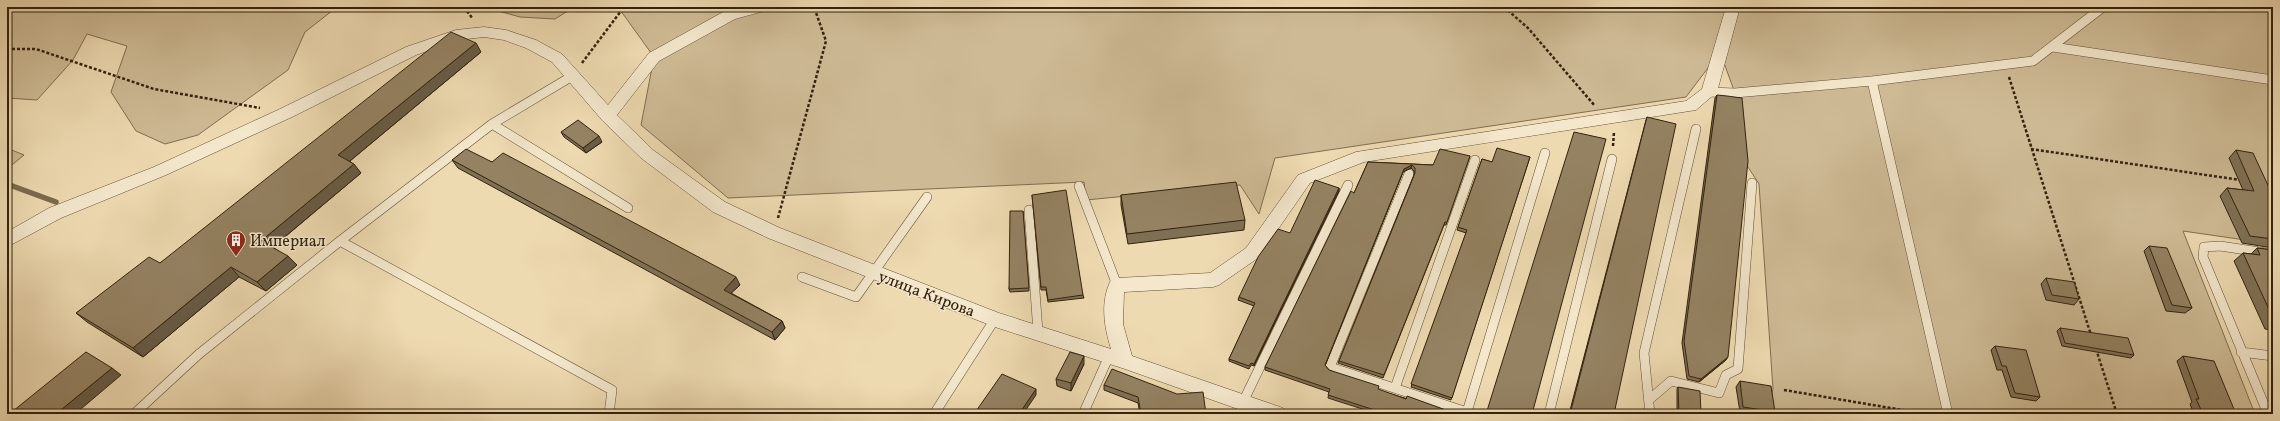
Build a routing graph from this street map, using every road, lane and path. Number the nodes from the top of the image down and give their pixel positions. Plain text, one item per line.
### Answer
1 (624, 7) edge
2 (759, 7) edge
3 (814, 7) edge
4 (1504, 7) edge
5 (1733, 7) edge
6 (2103, 7) edge
7 (2053, 47) junction
8 (7, 49) edge
9 (2006, 65) junction
10 (574, 74) junction
11 (2273, 80) edge
12 (1872, 81) junction
13 (1709, 92) junction
14 (286, 113) junction
15 (608, 116) junction
16 (1607, 119) junction
17 (492, 124) junction
18 (1696, 129) dead end
19 (2031, 149) junction
20 (1545, 153) dead end
21 (1612, 159) joint
22 (1475, 160) dead end
23 (1409, 174) dead end
24 (2242, 180) dead end
25 (2257, 182) edge
26 (1752, 183) dead end
27 (1348, 185) dead end
28 (2273, 185) edge
29 (1079, 186) dead end
30 (927, 197) dead end
31 (628, 208) dead end
32 (1029, 210) dead end
33 (774, 233) junction
34 (7, 240) edge
35 (340, 241) junction
36 (2273, 254) edge
37 (874, 273) junction
38 (802, 277) dead end
39 (1117, 285) junction
40 (995, 319) junction
41 (1038, 332) junction
42 (2092, 338) edge
43 (2095, 346) edge
44 (2241, 352) junction
45 (2273, 356) edge
46 (1117, 358) junction
47 (1395, 388) junction
48 (1784, 390) dead end
49 (1650, 399) junction
50 (1243, 408) edge
51 (1470, 413) edge
52 (134, 414) edge
53 (609, 414) edge
54 (934, 414) edge
55 (1083, 414) edge
56 (1276, 414) edge
57 (1549, 414) edge
58 (1650, 414) edge
59 (1926, 414) edge
60 (1948, 414) edge
61 (2117, 414) edge
62 (2268, 414) edge

1 - 10 path
2 - 15 street
3 - 33 path
4 - 16 path
5 - 13 street
6 - 7 lane
7 - 9 lane
7 - 11 lane
8 - 14 path
9 - 12 lane
9 - 19 path
10 - 14 street, улица Кирова
10 - 15 street, улица Кирова
10 - 17 lane
12 - 13 lane
12 - 60 lane
13 - 16 street
14 - 34 street, улица Кирова
15 - 33 street, улица Кирова
16 - 21 path
16 - 39 street
17 - 31 lane
17 - 35 lane
18 - 49 lane
19 - 24 path
19 - 42 path
20 - 51 lane
21 - 57 lane
22 - 47 lane
23 - 47 lane
25 - 28 path
26 - 49 lane
27 - 50 lane
29 - 39 lane
30 - 37 lane
32 - 41 lane
33 - 37 street, улица Кирова
35 - 52 lane
35 - 53 lane
36 - 44 lane
37 - 38 lane
37 - 40 street, улица Кирова
39 - 46 street
40 - 41 street, улица Кирова
40 - 54 lane
41 - 46 street, улица Кирова
43 - 61 path
44 - 45 lane
44 - 62 lane
46 - 50 street, улица Кирова
46 - 55 lane
47 - 51 lane
48 - 59 path
49 - 58 lane
50 - 56 street, улица Кирова

